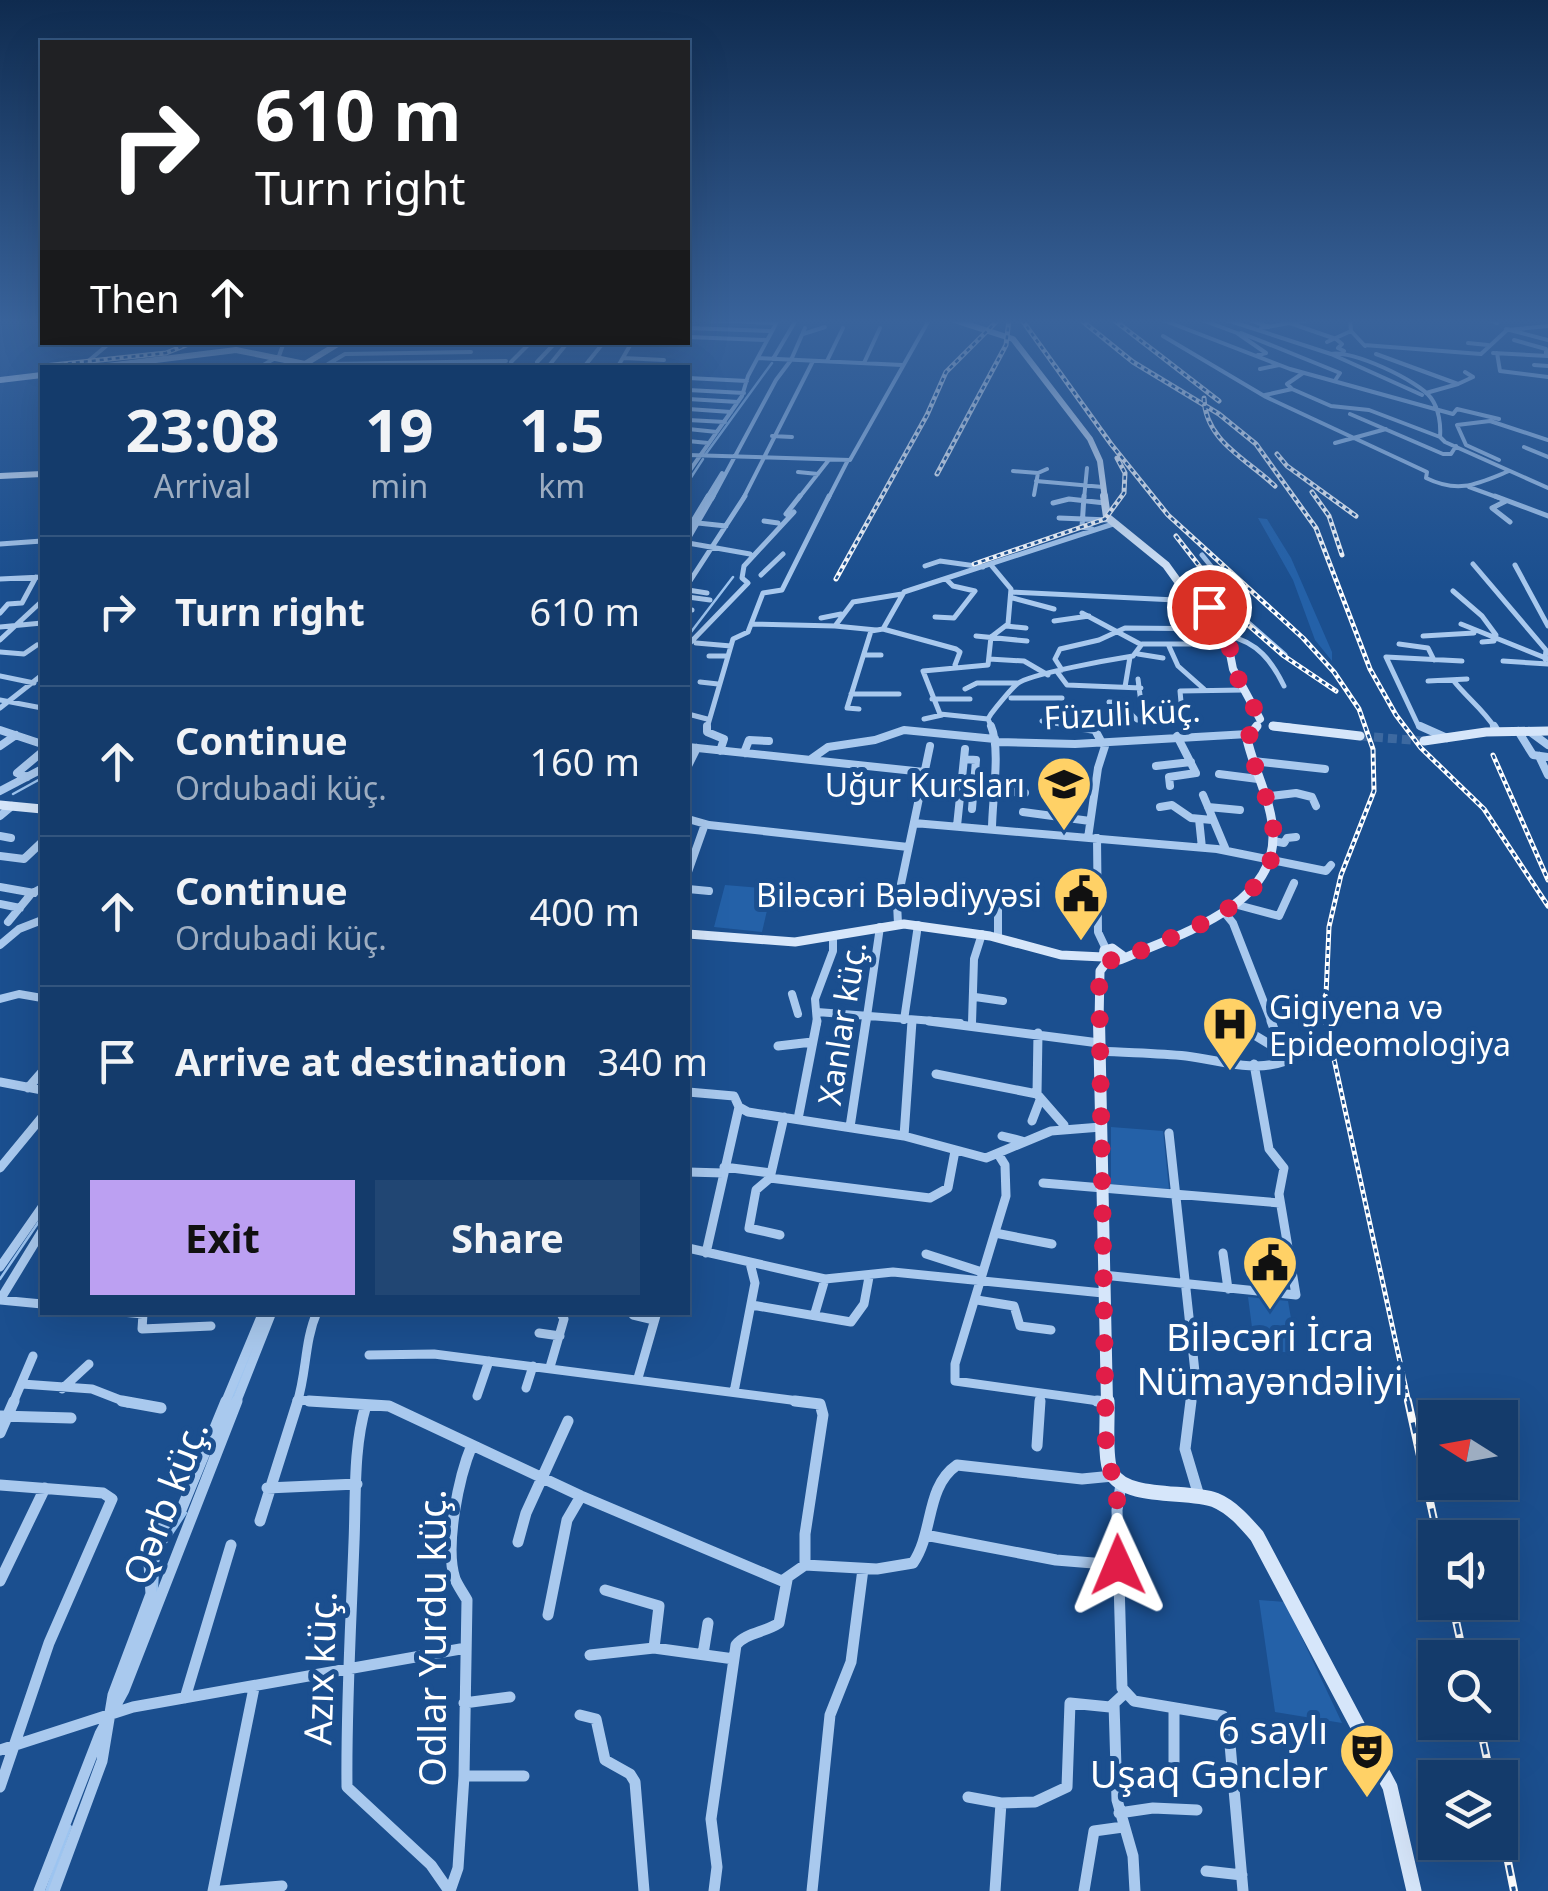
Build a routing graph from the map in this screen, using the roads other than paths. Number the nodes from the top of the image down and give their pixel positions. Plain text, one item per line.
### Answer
1 (734, 408) edge
2 (761, 408) edge
3 (787, 408) edge
4 (877, 408) edge
5 (1069, 408) edge
6 (1290, 408) edge
7 (1352, 408) edge
8 (1428, 408) edge
9 (690, 410) edge
10 (1434, 410) junction
11 (731, 412) junction
12 (1346, 412) dead end
13 (1331, 418) dead end
14 (1499, 419) dead end
15 (690, 420) edge
16 (725, 422) junction
17 (1317, 422) junction
18 (1386, 429) junction
19 (690, 430) edge
20 (717, 432) junction
21 (772, 436) junction
22 (792, 436) dead end
23 (1440, 437) junction
24 (1352, 439) junction
25 (690, 440) edge
26 (1548, 440) edge
27 (708, 443) junction
28 (1335, 443) dead end
29 (1466, 445) junction
30 (1453, 447) junction
31 (1524, 447) dead end
32 (1546, 452) edge
33 (690, 454) edge
34 (699, 456) junction
35 (762, 458) junction
36 (733, 459) junction
37 (794, 459) junction
38 (848, 460) junction
39 (1499, 460) dead end
40 (828, 461) junction
41 (1047, 468) dead end
42 (1087, 468) dead end
43 (690, 469) edge
44 (788, 470) dead end
45 (1013, 471) dead end
46 (1509, 471) junction
47 (798, 472) dead end
48 (40, 474) edge
49 (818, 474) junction
50 (0, 476) edge
51 (1037, 477) junction
52 (1086, 485) junction
53 (1103, 486) junction
54 (1470, 487) junction
55 (1548, 488) edge
56 (1034, 495) dead end
57 (1084, 500) junction
58 (1506, 500) junction
59 (1053, 503) dead end
60 (1105, 503) junction
61 (816, 507) dead end
62 (826, 508) junction
63 (794, 512) dead end
64 (1548, 516) edge
65 (1059, 518) dead end
66 (787, 519) junction
67 (1082, 519) junction
68 (796, 520) dead end
69 (764, 521) dead end
70 (1111, 522) junction
71 (1510, 522) dead end
72 (698, 523) junction
73 (778, 523) junction
74 (690, 526) edge
75 (726, 526) junction
76 (1092, 529) junction
77 (690, 537) edge
78 (40, 541) edge
79 (690, 541) edge
80 (0, 544) edge
81 (715, 546) junction
82 (783, 554) dead end
83 (1202, 555) dead end
84 (749, 557) junction
85 (772, 564) junction
86 (1473, 564) dead end
87 (1515, 565) dead end
88 (740, 566) dead end
89 (925, 566) dead end
90 (987, 566) junction
91 (761, 574) dead end
92 (39, 577) edge
93 (0, 579) edge
94 (946, 580) junction
95 (690, 587) edge
96 (690, 591) edge
97 (1453, 591) dead end
98 (902, 594) junction
99 (1013, 595) junction
100 (709, 596) dead end
101 (1072, 598) junction
102 (1159, 601) junction
103 (1196, 601) junction
104 (1536, 602) junction
105 (40, 603) edge
106 (1548, 603) edge
107 (1072, 607) dead end
108 (1054, 609) dead end
109 (0, 613) edge
110 (1478, 613) junction
111 (841, 614) junction
112 (1166, 614) dead end
113 (1254, 614) dead end
114 (1464, 614) dead end
115 (1243, 615) junction
116 (935, 617) dead end
117 (821, 618) dead end
118 (1223, 618) junction
119 (1054, 622) dead end
120 (40, 623) edge
121 (752, 624) junction
122 (1461, 624) dead end
123 (17, 625) junction
124 (0, 626) edge
125 (834, 626) junction
126 (1006, 626) junction
127 (1548, 626) edge
128 (1026, 628) dead end
129 (880, 630) junction
130 (1117, 630) junction
131 (1477, 633) junction
132 (976, 636) dead end
133 (1229, 636) junction
134 (1423, 636) dead end
135 (991, 637) junction
136 (0, 640) edge
137 (1027, 640) dead end
138 (1494, 641) junction
139 (1482, 642) dead end
140 (692, 644) edge
141 (1140, 644) junction
142 (1168, 644) junction
143 (1399, 644) dead end
144 (36, 645) dead end
145 (731, 646) junction
146 (0, 652) edge
147 (864, 655) junction
148 (881, 655) dead end
149 (1134, 655) junction
150 (1285, 655) dead end
151 (709, 656) dead end
152 (728, 656) junction
153 (1163, 658) dead end
154 (989, 659) junction
155 (1434, 660) junction
156 (1462, 661) dead end
157 (1502, 661) dead end
158 (1547, 661) edge
159 (955, 665) junction
160 (860, 672) junction
161 (1060, 672) junction
162 (871, 673) dead end
163 (1048, 675) junction
164 (0, 676) edge
165 (1138, 679) dead end
166 (39, 680) edge
167 (1453, 680) junction
168 (1468, 680) dead end
169 (1428, 681) dead end
170 (700, 682) dead end
171 (1017, 683) junction
172 (718, 684) junction
173 (1284, 686) dead end
174 (1125, 687) junction
175 (1140, 688) junction
176 (966, 689) dead end
177 (1204, 689) junction
178 (1244, 690) junction
179 (1400, 692) junction
180 (1415, 692) dead end
181 (851, 694) junction
182 (898, 694) dead end
183 (1011, 698) junction
184 (1062, 698) dead end
185 (932, 699) junction
186 (970, 699) dead end
187 (1050, 700) junction
188 (4, 701) edge
189 (1109, 702) dead end
190 (1180, 702) dead end
191 (1141, 703) dead end
192 (0, 708) edge
193 (40, 708) edge
194 (860, 709) dead end
195 (1052, 709) dead end
196 (690, 715) edge
197 (942, 715) junction
198 (1078, 716) dead end
199 (707, 719) junction
200 (924, 719) dead end
201 (988, 719) junction
202 (1186, 719) dead end
203 (1136, 720) junction
204 (1042, 721) dead end
205 (1081, 726) junction
206 (1255, 726) junction
207 (1153, 729) junction
208 (0, 730) edge
209 (877, 730) dead end
210 (1118, 730) dead end
211 (1496, 731) junction
212 (1524, 731) junction
213 (1548, 731) edge
214 (16, 735) junction
215 (842, 736) dead end
216 (1177, 736) junction
217 (1360, 736) tunnel mouth
218 (883, 738) junction
219 (1139, 738) junction
220 (1447, 738) junction
221 (1126, 740) junction
222 (770, 741) dead end
223 (996, 741) junction
224 (1424, 741) tunnel mouth
225 (40, 743) edge
226 (1104, 743) junction
227 (1548, 744) edge
228 (847, 745) junction
229 (0, 746) edge
230 (930, 746) dead end
231 (690, 747) edge
232 (1157, 747) dead end
233 (697, 748) junction
234 (965, 749) dead end
235 (720, 751) junction
236 (744, 753) junction
237 (40, 754) edge
238 (1543, 756) edge
239 (964, 759) junction
240 (810, 760) junction
241 (1253, 761) junction
242 (690, 762) edge
243 (1191, 762) junction
244 (1156, 766) dead end
245 (1326, 769) dead end
246 (40, 770) edge
247 (924, 772) junction
248 (1219, 774) dead end
249 (1537, 774) dead end
250 (1548, 775) edge
251 (27, 777) junction
252 (1258, 779) junction
253 (1170, 786) dead end
254 (992, 790) junction
255 (0, 791) edge
256 (1024, 793) dead end
257 (1204, 795) dead end
258 (1263, 797) junction
259 (0, 805) edge
260 (12, 806) junction
261 (40, 806) edge
262 (1316, 806) dead end
263 (1208, 807) junction
264 (972, 808) dead end
265 (1160, 808) dead end
266 (1240, 810) dead end
267 (1023, 812) dead end
268 (0, 816) edge
269 (690, 819) edge
270 (1198, 819) junction
271 (1212, 820) junction
272 (1090, 821) junction
273 (914, 822) junction
274 (705, 824) junction
275 (958, 826) junction
276 (992, 829) junction
277 (0, 836) edge
278 (1296, 837) dead end
279 (12, 838) dead end
280 (1093, 838) junction
281 (1274, 841) junction
282 (40, 844) edge
283 (908, 847) junction
284 (1202, 848) junction
285 (1226, 850) junction
286 (0, 856) edge
287 (1271, 856) junction
288 (1331, 865) dead end
289 (690, 866) edge
290 (1294, 883) dead end
291 (0, 886) edge
292 (690, 889) edge
293 (38, 890) edge
294 (709, 891) dead end
295 (970, 891) dead end
296 (0, 904) edge
297 (1234, 904) junction
298 (18, 910) junction
299 (1224, 912) junction
300 (39, 921) edge
301 (8, 922) dead end
302 (898, 924) junction
303 (918, 925) junction
304 (880, 927) junction
305 (690, 934) edge
306 (982, 934) junction
307 (833, 936) junction
308 (998, 938) junction
309 (0, 945) edge
310 (1111, 955) junction
311 (792, 994) dead end
312 (974, 997) junction
313 (40, 998) edge
314 (0, 999) edge
315 (1002, 1001) dead end
316 (816, 1012) junction
317 (798, 1014) dead end
318 (869, 1016) junction
319 (908, 1021) junction
320 (942, 1024) junction
321 (972, 1024) junction
322 (1246, 1030) dead end
323 (1038, 1033) junction
324 (939, 1037) dead end
325 (812, 1042) junction
326 (778, 1046) dead end
327 (1100, 1047) junction
328 (1285, 1057) junction
329 (1254, 1064) junction
330 (40, 1074) edge
331 (936, 1074) dead end
332 (0, 1082) edge
333 (28, 1088) junction
334 (40, 1090) edge
335 (690, 1092) edge
336 (1038, 1097) junction
337 (741, 1099) junction
338 (784, 1117) junction
339 (40, 1119) edge
340 (798, 1119) junction
341 (1032, 1122) dead end
342 (1064, 1125) junction
343 (850, 1127) junction
344 (1101, 1127) junction
345 (1168, 1133) dead end
346 (904, 1136) junction
347 (1002, 1136) dead end
348 (1022, 1140) junction
349 (955, 1151) junction
350 (1000, 1158) junction
351 (0, 1168) edge
352 (723, 1170) junction
353 (690, 1172) edge
354 (771, 1176) junction
355 (1043, 1183) dead end
356 (1102, 1188) junction
357 (1175, 1194) junction
358 (1280, 1203) junction
359 (40, 1210) edge
360 (996, 1234) junction
361 (780, 1236) dead end
362 (1052, 1244) dead end
363 (690, 1249) edge
364 (37, 1251) edge
365 (706, 1253) junction
366 (926, 1254) dead end
367 (1223, 1254) dead end
368 (750, 1262) junction
369 (0, 1267) edge
370 (1103, 1275) junction
371 (981, 1276) junction
372 (869, 1277) junction
373 (825, 1279) junction
374 (1186, 1284) junction
375 (1228, 1289) junction
376 (1103, 1293) junction
377 (0, 1300) edge
378 (977, 1300) junction
379 (40, 1304) edge
380 (752, 1305) junction
381 (815, 1313) junction
382 (144, 1315) edge
383 (261, 1315) edge
384 (271, 1315) edge
385 (316, 1315) edge
386 (562, 1315) edge
387 (634, 1315) dead end
388 (656, 1316) edge
389 (211, 1326) dead end
390 (1050, 1330) dead end
391 (539, 1333) dead end
392 (560, 1336) junction
393 (369, 1355) dead end
394 (33, 1356) dead end
395 (489, 1361) junction
396 (89, 1364) dead end
397 (533, 1366) junction
398 (550, 1368) junction
399 (638, 1378) junction
400 (22, 1384) junction
401 (526, 1388) dead end
402 (62, 1389) junction
403 (734, 1392) junction
404 (1040, 1395) junction
405 (478, 1396) dead end
406 (297, 1400) junction
407 (1106, 1402) junction
408 (366, 1405) junction
409 (162, 1408) dead end
410 (4, 1416) edge
411 (71, 1418) dead end
412 (568, 1421) dead end
413 (0, 1433) edge
414 (472, 1445) junction
415 (1037, 1446) dead end
416 (542, 1478) junction
417 (1117, 1480) junction
418 (358, 1484) junction
419 (0, 1485) edge
420 (45, 1488) junction
421 (268, 1488) junction
422 (581, 1496) junction
423 (1199, 1496) junction
424 (260, 1521) dead end
425 (925, 1535) junction
426 (518, 1542) dead end
427 (231, 1545) dead end
428 (806, 1565) junction
429 (1118, 1565) junction
430 (862, 1569) junction
431 (786, 1580) junction
432 (0, 1581) edge
433 (604, 1590) dead end
434 (548, 1615) dead end
435 (708, 1624) dead end
436 (466, 1648) junction
437 (654, 1648) junction
438 (703, 1654) junction
439 (590, 1655) dead end
440 (734, 1659) junction
441 (348, 1670) junction
442 (254, 1688) junction
443 (186, 1698) junction
444 (510, 1698) dead end
445 (1119, 1700) junction
446 (464, 1703) junction
447 (1174, 1708) junction
448 (111, 1713) junction
449 (580, 1715) dead end
450 (16, 1745) junction
451 (0, 1750) edge
452 (1174, 1762) dead end
453 (464, 1776) junction
454 (524, 1776) dead end
455 (0, 1787) edge
456 (968, 1796) dead end
457 (1001, 1803) junction
458 (1197, 1810) dead end
459 (1121, 1820) junction
460 (1206, 1871) dead end
461 (1242, 1875) junction
462 (282, 1886) dead end
463 (39, 1891) edge
464 (54, 1891) edge
465 (212, 1891) edge
466 (221, 1891) edge
467 (450, 1891) edge
468 (644, 1891) edge
469 (714, 1891) edge
470 (812, 1891) edge
471 (995, 1891) edge
472 (1084, 1891) edge
473 (1135, 1891) edge
474 (1244, 1891) edge
475 (1414, 1891) edge

1 - 11 street
2 - 36 street
3 - 21 street
4 - 38 street
5 - 53 main road
6 - 17 street
7 - 23 street
8 - 10 street
9 - 11 street
10 - 14 street
10 - 23 street
11 - 16 street
12 - 18 street
13 - 17 street
15 - 16 street
16 - 20 street
17 - 24 street
18 - 24 street
18 - 30 street
19 - 20 street
20 - 27 street
21 - 22 street
21 - 35 street
23 - 30 street
24 - 28 street
24 - 54 street
25 - 27 street
26 - 29 street
27 - 34 street
29 - 30 street
29 - 39 street
30 - 46 street
31 - 32 street
33 - 34 street
34 - 36 street
34 - 43 street
35 - 36 street
35 - 37 street
35 - 75 street
36 - 72 street
36 - 74 street
37 - 40 street
37 - 44 street
38 - 40 street
38 - 62 street
40 - 49 street
41 - 51 street
42 - 52 street
45 - 51 street
46 - 54 street
46 - 55 street
47 - 49 street
48 - 50 main road
49 - 73 street
51 - 52 street
51 - 56 street
52 - 53 street
52 - 57 street
53 - 60 main road
54 - 58 street
57 - 59 street
57 - 60 street
57 - 67 street
58 - 64 street
58 - 71 street
60 - 70 main road
61 - 62 street
62 - 121 street
63 - 66 street
65 - 67 street
66 - 68 street
66 - 84 street
67 - 70 street
67 - 76 street
69 - 73 street
70 - 76 street
70 - 103 main road
72 - 75 street
72 - 77 street
73 - 84 street
75 - 81 street
76 - 90 street
78 - 80 street
79 - 81 street
81 - 84 street
81 - 95 street
82 - 85 street
83 - 115 street
84 - 85 street
84 - 88 street
84 - 140 street
85 - 91 street
86 - 158 street
87 - 104 street
89 - 90 street
90 - 94 street
90 - 99 street
92 - 93 street
92 - 109 street
94 - 98 street
94 - 116 street
96 - 100 street
97 - 110 street
98 - 111 street
98 - 129 street
99 - 101 street
99 - 108 street
99 - 126 street
101 - 102 street
101 - 107 street
102 - 103 street
102 - 112 street
103 - 118 main road
104 - 106 street
104 - 127 street
105 - 123 street
110 - 114 street
110 - 138 street
111 - 117 street
111 - 125 street
113 - 115 street
115 - 118 street
115 - 150 street
118 - 133 main road
119 - 130 street
120 - 123 street
121 - 125 street
121 - 145 street
122 - 131 street
123 - 124 street
123 - 136 street
125 - 129 street
126 - 128 street
126 - 135 street
129 - 147 street
129 - 159 street
130 - 133 street
130 - 141 street
130 - 161 street
131 - 134 street
131 - 138 street
132 - 135 street
133 - 142 street
133 - 173 street
133 - 178 main road
135 - 137 street
135 - 154 street
138 - 139 street
138 - 158 street
140 - 145 street
141 - 142 street
141 - 149 street
142 - 177 street
143 - 155 street
144 - 146 street
145 - 152 street
147 - 148 street
147 - 160 street
149 - 153 street
149 - 161 street
149 - 174 street
151 - 152 street
152 - 172 street
154 - 159 street
154 - 163 street
155 - 156 street
155 - 179 street
157 - 158 street
159 - 185 street
160 - 162 street
160 - 181 street
161 - 163 street
161 - 174 street
163 - 171 street
164 - 166 street
165 - 175 street
166 - 188 street
167 - 168 street
167 - 169 street
167 - 211 street
170 - 172 street
171 - 176 street
171 - 183 street
172 - 199 street
174 - 175 street
175 - 191 street
177 - 178 street
177 - 190 street
178 - 206 main road
179 - 180 street
179 - 220 street
181 - 182 street
181 - 194 street
183 - 187 street
183 - 201 street
184 - 187 street
185 - 186 street
185 - 197 street
187 - 195 street
188 - 192 street
188 - 193 street
189 - 203 street
196 - 199 street
197 - 200 street
197 - 201 street
198 - 205 street
199 - 235 street
201 - 223 street
202 - 207 street
203 - 207 street
203 - 219 street
204 - 205 street
205 - 226 street
206 - 216 street, Füzuli küç.
206 - 217 main road
206 - 241 main road
207 - 216 street, Füzuli küç.
207 - 219 street, Füzuli küç.
207 - 232 street
208 - 214 street
209 - 218 street
210 - 221 street
211 - 212 main road
211 - 220 main road
212 - 213 main road
212 - 227 street
212 - 238 street
214 - 225 street
214 - 229 street
215 - 228 street
216 - 243 street
218 - 223 street, Füzuli küç.
218 - 228 street, Füzuli küç.
219 - 221 street, Füzuli küç.
220 - 224 main road
221 - 226 street, Füzuli küç.
222 - 236 street
223 - 226 street, Füzuli küç.
223 - 254 street
226 - 272 street
228 - 240 street, Füzuli küç.
230 - 247 street
231 - 233 street, Füzuli küç.
233 - 235 street, Füzuli küç.
233 - 242 street
234 - 239 street
235 - 236 street, Füzuli küç.
236 - 240 street, Füzuli küç.
237 - 251 street
238 - 250 street
239 - 264 street
239 - 275 street
240 - 247 street, Füzuli küç.
241 - 245 street
241 - 252 main road
243 - 244 street
243 - 253 street
246 - 251 street
247 - 273 street
248 - 252 street
249 - 250 street
251 - 255 street
252 - 258 main road
254 - 256 street
254 - 276 street
257 - 263 street
258 - 262 street
258 - 281 main road
259 - 260 main road
260 - 261 main road
260 - 268 street
263 - 266 street
263 - 271 street
265 - 270 street
267 - 272 street
269 - 274 street
270 - 271 street
270 - 284 street
271 - 285 street
272 - 280 street
273 - 275 street
273 - 283 street
274 - 283 street
274 - 289 street
275 - 276 street
276 - 280 street
277 - 279 street
278 - 281 street
280 - 284 street
280 - 310 street
281 - 287 main road
282 - 286 street
283 - 302 street
284 - 285 street
285 - 287 street
287 - 288 street
287 - 297 main road
290 - 297 street
291 - 293 street
292 - 294 street
293 - 298 street
295 - 308 street
296 - 298 street
297 - 299 main road
298 - 300 street
298 - 301 street
299 - 310 main road
299 - 328 street
300 - 309 street
302 - 303 main road
302 - 304 main road
303 - 306 main road
303 - 319 street
304 - 307 main road
304 - 318 street, Xanlar küç.
305 - 307 main road
306 - 308 main road
306 - 312 street
307 - 316 street
308 - 310 main road
310 - 327 main road
311 - 317 street
312 - 315 street
312 - 321 street
313 - 314 street
316 - 318 street
316 - 325 street
318 - 319 street
318 - 343 street, Xanlar küç.
319 - 320 street
319 - 346 street
320 - 321 street
320 - 324 street
321 - 323 street
322 - 328 street
323 - 327 street
323 - 336 street
325 - 326 street
325 - 340 street
327 - 329 street
327 - 344 main road
328 - 329 street
329 - 358 street
330 - 333 street
331 - 336 street
332 - 333 street
333 - 334 street
335 - 337 street
336 - 341 street
336 - 342 street
337 - 338 street
337 - 352 street
338 - 340 street
338 - 354 street
339 - 351 street
340 - 343 street
342 - 344 street
342 - 348 street
343 - 346 street
344 - 356 main road
345 - 357 street
346 - 349 street
347 - 348 street
348 - 350 street
349 - 350 street
349 - 354 street
350 - 360 street
352 - 353 street
352 - 354 street
352 - 365 street
354 - 361 street
355 - 356 street
356 - 357 street
356 - 370 main road
357 - 358 street
357 - 374 street
358 - 375 street
359 - 369 street
360 - 362 street
360 - 371 street
363 - 365 street
364 - 377 street
365 - 368 street
366 - 371 street
367 - 375 street
368 - 373 street
368 - 380 street
370 - 374 street
370 - 376 main road
371 - 372 street
371 - 376 street
371 - 378 street
372 - 373 street
372 - 381 street
373 - 381 street
374 - 375 street
374 - 423 street
376 - 407 main road
377 - 379 street
378 - 390 street
378 - 404 street
380 - 381 street
380 - 403 street
382 - 389 street
383 - 448 street, Qərb küç.
384 - 448 street, Qərb küç.
385 - 406 street
386 - 392 street
387 - 388 street
388 - 399 street
391 - 392 street
392 - 398 street
393 - 395 street
394 - 400 street
395 - 397 street
395 - 405 street
396 - 402 street
397 - 398 street
397 - 401 street
398 - 399 street
399 - 403 street
400 - 402 street
400 - 410 street
402 - 409 street
403 - 428 street
404 - 407 street
404 - 415 street
406 - 408 street
406 - 421 street
407 - 417 main road
408 - 414 street
408 - 418 street, Azıx küç.
410 - 411 street
410 - 413 street
412 - 416 street
414 - 416 street
414 - 436 street, Odlar Yurdu küç.
416 - 422 street
416 - 426 street
417 - 423 main road
417 - 425 street
417 - 429 street
418 - 421 street
418 - 441 street, Azıx küç.
419 - 420 street
420 - 432 street
420 - 450 street
421 - 424 street
422 - 431 street
422 - 434 street
423 - 475 main road
425 - 429 street
425 - 430 street
427 - 443 street
428 - 430 street
428 - 431 street
429 - 445 street
430 - 470 street
431 - 440 street
433 - 437 street
435 - 438 street
436 - 441 street
436 - 446 street, Odlar Yurdu küç.
437 - 438 street
437 - 439 street
438 - 440 street
440 - 469 street
441 - 442 street
441 - 467 street, Azıx küç.
442 - 443 street
442 - 465 street
443 - 448 street
444 - 446 street
445 - 447 street
445 - 457 street
445 - 459 street
446 - 453 street, Odlar Yurdu küç.
447 - 452 street
447 - 461 street
448 - 450 street
448 - 463 street, Qərb küç.
448 - 464 street, Qərb küç.
449 - 468 street
450 - 451 street
450 - 455 street
453 - 454 street
453 - 467 street, Odlar Yurdu küç.
456 - 457 street
457 - 471 street
458 - 459 street
459 - 472 street
459 - 473 street
460 - 461 street
461 - 474 street
462 - 466 street

